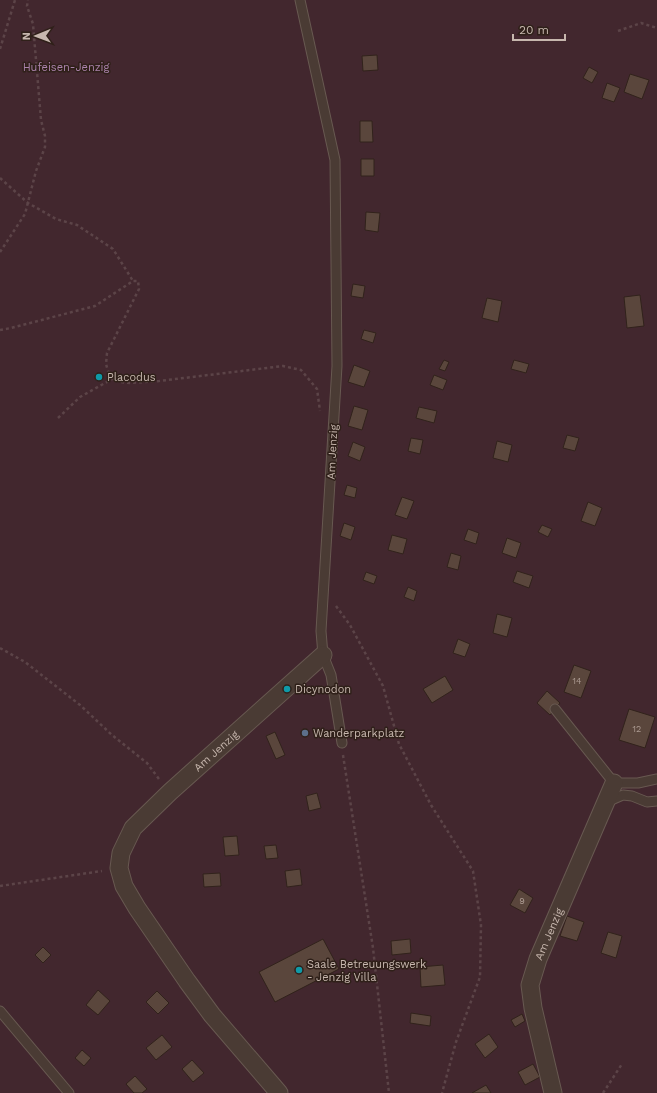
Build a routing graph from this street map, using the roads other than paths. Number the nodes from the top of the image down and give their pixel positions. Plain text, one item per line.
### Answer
1 (300, 0) edge
2 (323, 655) junction
3 (555, 709) dead end
4 (342, 743) road end
5 (657, 779) edge
6 (614, 782) junction
7 (657, 801) edge
8 (604, 804) junction
9 (0, 1011) edge
10 (69, 1093) edge
11 (279, 1093) edge
12 (553, 1093) edge

1 - 2 lane, Am Jenzig
2 - 4 lane
2 - 11 street, Am Jenzig
3 - 6 lane
5 - 6 lane
6 - 8 street, Am Jenzig
7 - 8 lane
8 - 12 street, Am Jenzig
9 - 10 lane

